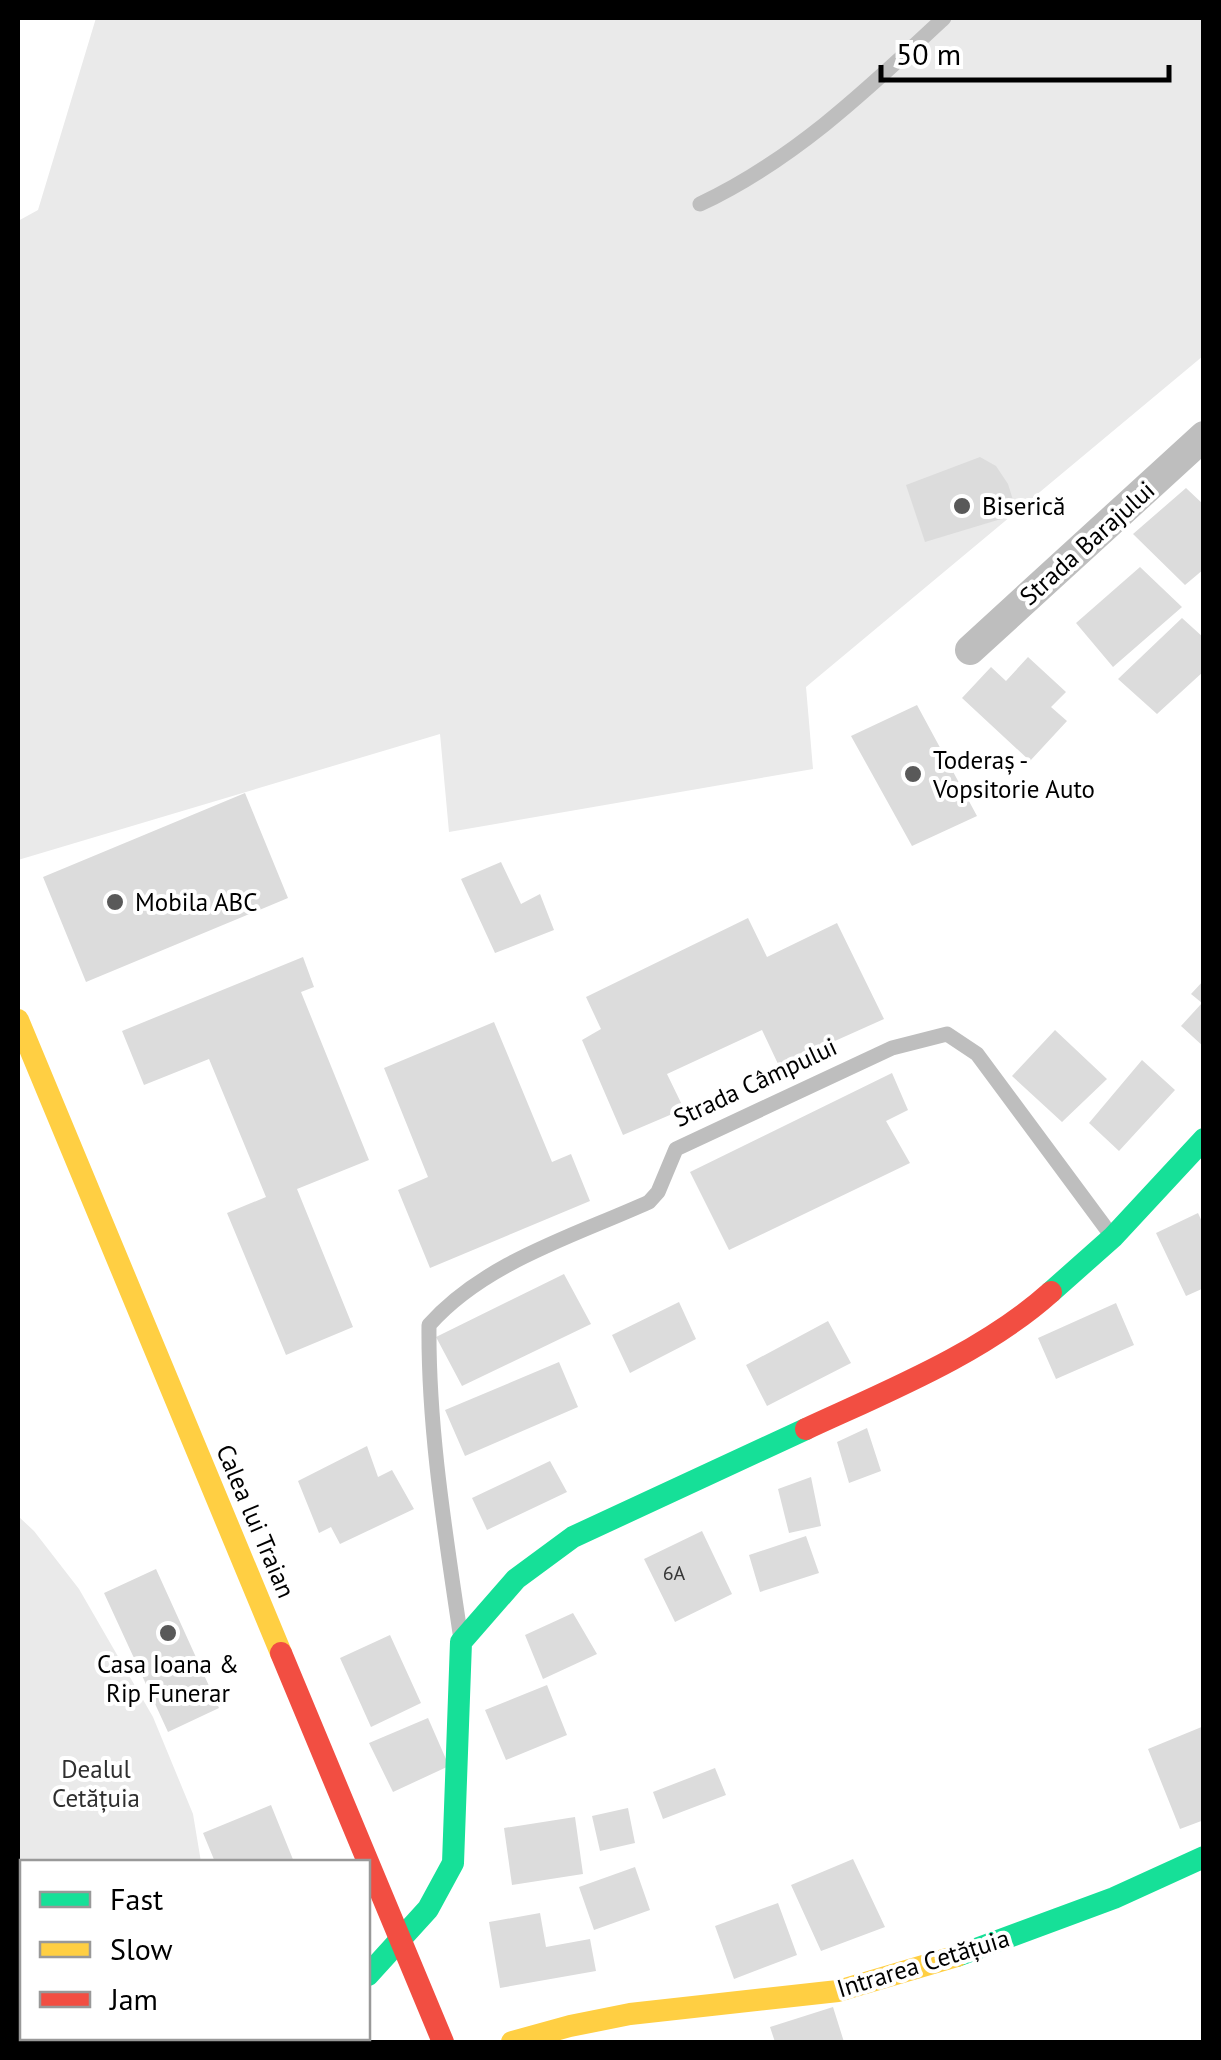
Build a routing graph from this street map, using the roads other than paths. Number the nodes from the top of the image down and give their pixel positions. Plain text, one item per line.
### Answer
1 (944, 18) edge
2 (700, 204) dead end
3 (1204, 436) edge
4 (970, 650) dead end
5 (18, 1020) edge
6 (1204, 1138) edge
7 (1113, 1237) junction
8 (461, 1642) junction
9 (1204, 1857) edge
10 (368, 1860) edge
11 (370, 1865) edge
12 (400, 1937) junction
13 (370, 1973) edge
14 (444, 2042) edge
15 (512, 2042) edge

1 - 2 lane
3 - 4 street, Strada Barajului
5 - 10 street, Calea lui Traian
6 - 7 street
7 - 8 street
7 - 8 lane, Strada Câmpului
8 - 12 street, Strada Câmpului
9 - 15 street, Intrarea Cetățuia
11 - 12 street, Calea lui Traian
12 - 13 street
12 - 14 street, Calea lui Traian

